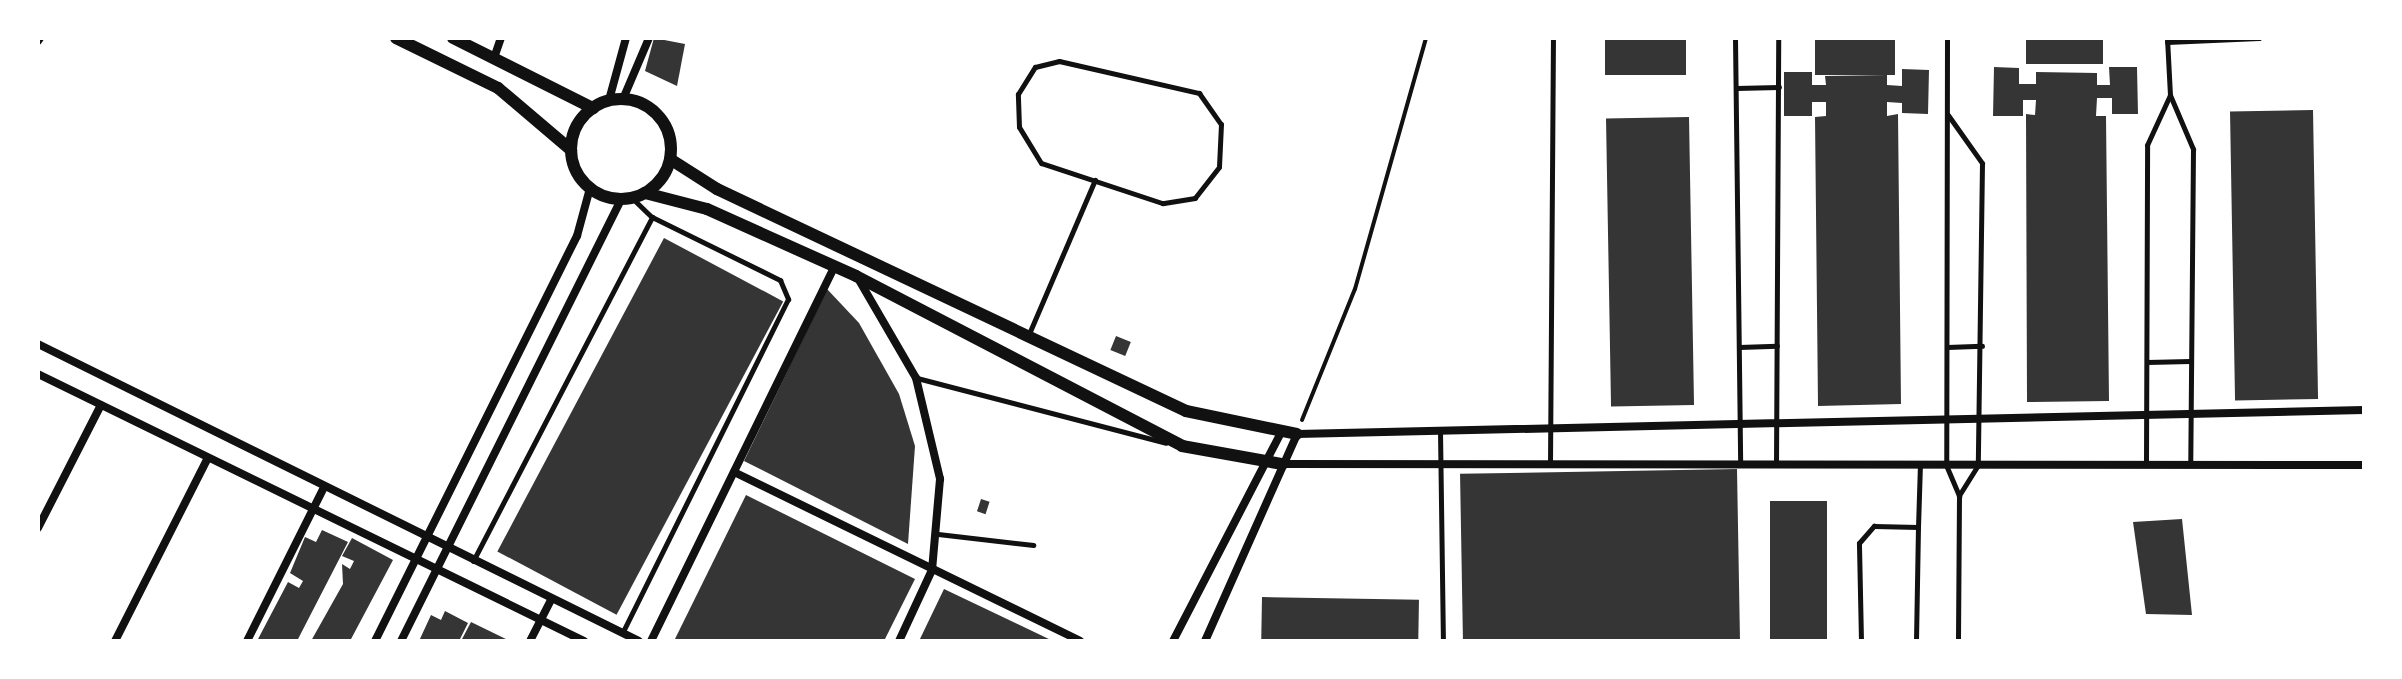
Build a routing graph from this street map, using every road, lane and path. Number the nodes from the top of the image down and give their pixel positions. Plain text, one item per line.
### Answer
1 (396, 38) edge
2 (453, 38) edge
3 (501, 38) edge
4 (626, 38) edge
5 (649, 38) edge
6 (1426, 38) edge
7 (1553, 38) edge
8 (1735, 38) edge
9 (1778, 38) edge
10 (1947, 38) edge
11 (2259, 38) edge
12 (2167, 40) edge
13 (494, 58) junction
14 (1779, 87) junction
15 (1736, 88) junction
16 (2170, 95) junction
17 (623, 99) junction
18 (609, 100) junction
19 (593, 108) junction
20 (1948, 114) junction
21 (571, 150) junction
22 (670, 159) junction
23 (1095, 180) junction
24 (590, 188) junction
25 (633, 197) junction
26 (652, 217) junction
27 (834, 267) junction
28 (856, 276) junction
29 (1028, 337) junction
30 (38, 344) edge
31 (1777, 346) junction
32 (1982, 346) junction
33 (1739, 347) junction
34 (1947, 347) junction
35 (2190, 361) junction
36 (2147, 362) junction
37 (38, 374) edge
38 (916, 378) junction
39 (101, 405) junction
40 (2364, 410) edge
41 (2190, 414) junction
42 (2146, 415) junction
43 (1980, 418) junction
44 (1947, 419) junction
45 (1739, 423) junction
46 (1777, 423) junction
47 (1550, 428) junction
48 (1440, 430) junction
49 (1281, 433) junction
50 (1297, 434) junction
51 (1182, 446) junction
52 (208, 458) junction
53 (1266, 464) junction
54 (1282, 464) junction
55 (1440, 464) junction
56 (1550, 464) junction
57 (1740, 464) junction
58 (1776, 465) junction
59 (1920, 465) junction
60 (1946, 465) junction
61 (1978, 465) junction
62 (2146, 465) junction
63 (2190, 465) junction
64 (2364, 465) edge
65 (734, 472) junction
66 (323, 489) junction
67 (1959, 496) junction
68 (312, 510) junction
69 (1918, 527) junction
70 (38, 528) edge
71 (938, 534) junction
72 (426, 542) junction
73 (1033, 545) dead end
74 (448, 550) junction
75 (416, 561) junction
76 (473, 562) junction
77 (932, 570) junction
78 (438, 571) junction
79 (551, 600) junction
80 (540, 620) junction
81 (622, 633) junction
82 (115, 641) edge
83 (247, 641) edge
84 (375, 641) edge
85 (401, 641) edge
86 (530, 641) edge
87 (584, 641) edge
88 (639, 641) edge
89 (651, 641) edge
90 (899, 641) edge
91 (1080, 641) edge
92 (1173, 641) edge
93 (1205, 641) edge
94 (1443, 641) edge
95 (1861, 641) edge
96 (1916, 641) edge
97 (1958, 641) edge

1 - 21 street
2 - 13 street
3 - 13 street
4 - 18 street
5 - 17 street
6 - 50 path
7 - 47 lane
8 - 15 lane
9 - 14 lane
10 - 20 lane
11 - 12 lane
12 - 16 lane
13 - 19 street
14 - 15 lane
14 - 31 lane
15 - 33 lane
16 - 35 lane
16 - 36 lane
17 - 18 street
17 - 22 street
18 - 19 street
19 - 21 street
20 - 32 lane
20 - 34 lane
21 - 24 street
22 - 25 street
22 - 29 street
23 - 23 lane
23 - 29 lane
24 - 25 street
24 - 72 street
25 - 26 lane
25 - 27 street
25 - 74 street
26 - 76 lane
26 - 81 lane
27 - 28 street
27 - 65 street
28 - 38 street
28 - 51 street
29 - 49 street
30 - 66 street
31 - 33 lane
31 - 46 lane
32 - 34 lane
32 - 43 lane
33 - 45 lane
34 - 44 lane
35 - 36 lane
35 - 41 lane
36 - 42 lane
37 - 39 street
38 - 51 lane
38 - 71 street
39 - 52 street
39 - 70 street
40 - 41 street
41 - 42 street
41 - 63 lane
42 - 43 street
42 - 62 lane
43 - 44 street
43 - 61 lane
44 - 46 street
44 - 60 lane
45 - 46 street
45 - 47 street
45 - 57 lane
46 - 58 lane
47 - 48 street
47 - 56 lane
48 - 50 street
48 - 55 lane
49 - 50 street
49 - 53 street
50 - 54 street
51 - 53 street
52 - 68 street
52 - 82 street
53 - 54 street
53 - 92 street
54 - 55 street
54 - 93 street
55 - 56 street
55 - 94 lane
56 - 57 street
57 - 58 street
58 - 59 street
59 - 60 street
59 - 69 lane
60 - 61 street
60 - 67 lane
61 - 62 street
61 - 67 lane
62 - 63 street
63 - 64 street
65 - 77 street
65 - 89 street
66 - 68 street
66 - 72 street
67 - 97 lane
68 - 75 street
68 - 83 street
69 - 95 lane
69 - 96 lane
71 - 73 lane
71 - 77 street
72 - 74 street
72 - 75 street
74 - 76 street
74 - 78 street
75 - 78 street
75 - 84 street
76 - 79 street
77 - 90 street
77 - 91 street
78 - 80 street
78 - 85 street
79 - 80 street
79 - 81 street
80 - 86 street
80 - 87 street
81 - 88 street

